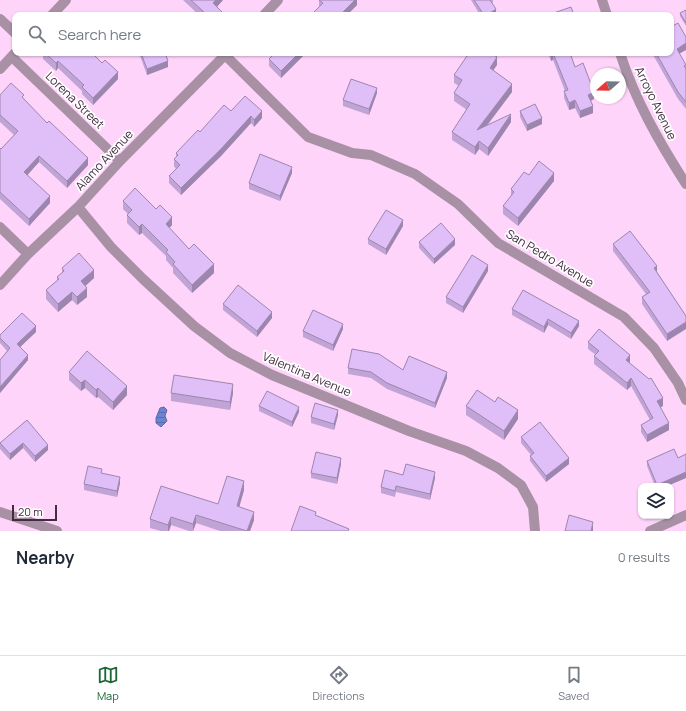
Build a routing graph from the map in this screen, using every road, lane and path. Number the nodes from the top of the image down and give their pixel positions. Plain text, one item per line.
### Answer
1 (66, 0) edge
2 (278, 0) edge
3 (602, 0) edge
4 (55, 12) edge
5 (267, 12) edge
6 (606, 12) edge
7 (0, 19) edge
8 (12, 30) edge
9 (13, 56) edge
10 (15, 56) edge
11 (224, 56) edge
12 (228, 56) edge
13 (621, 56) edge
14 (0, 69) edge
15 (120, 161) junction
16 (686, 184) edge
17 (78, 207) junction
18 (0, 227) edge
19 (28, 254) junction
20 (0, 285) edge
21 (686, 400) edge
22 (0, 512) edge
23 (686, 515) edge
24 (57, 531) edge
25 (535, 531) edge
26 (650, 531) edge

1 - 4 street
2 - 5 street
3 - 6 street
7 - 8 street
9 - 14 street
10 - 15 street, Lorena Street
11 - 15 street, Alamo Avenue
12 - 21 street, San Pedro Avenue
13 - 16 street, Arroyo Avenue
15 - 17 street, Alamo Avenue
17 - 19 street, Alamo Avenue
17 - 25 street, Valentina Avenue
18 - 19 street
19 - 20 street, Alamo Avenue
22 - 24 street
23 - 26 street

